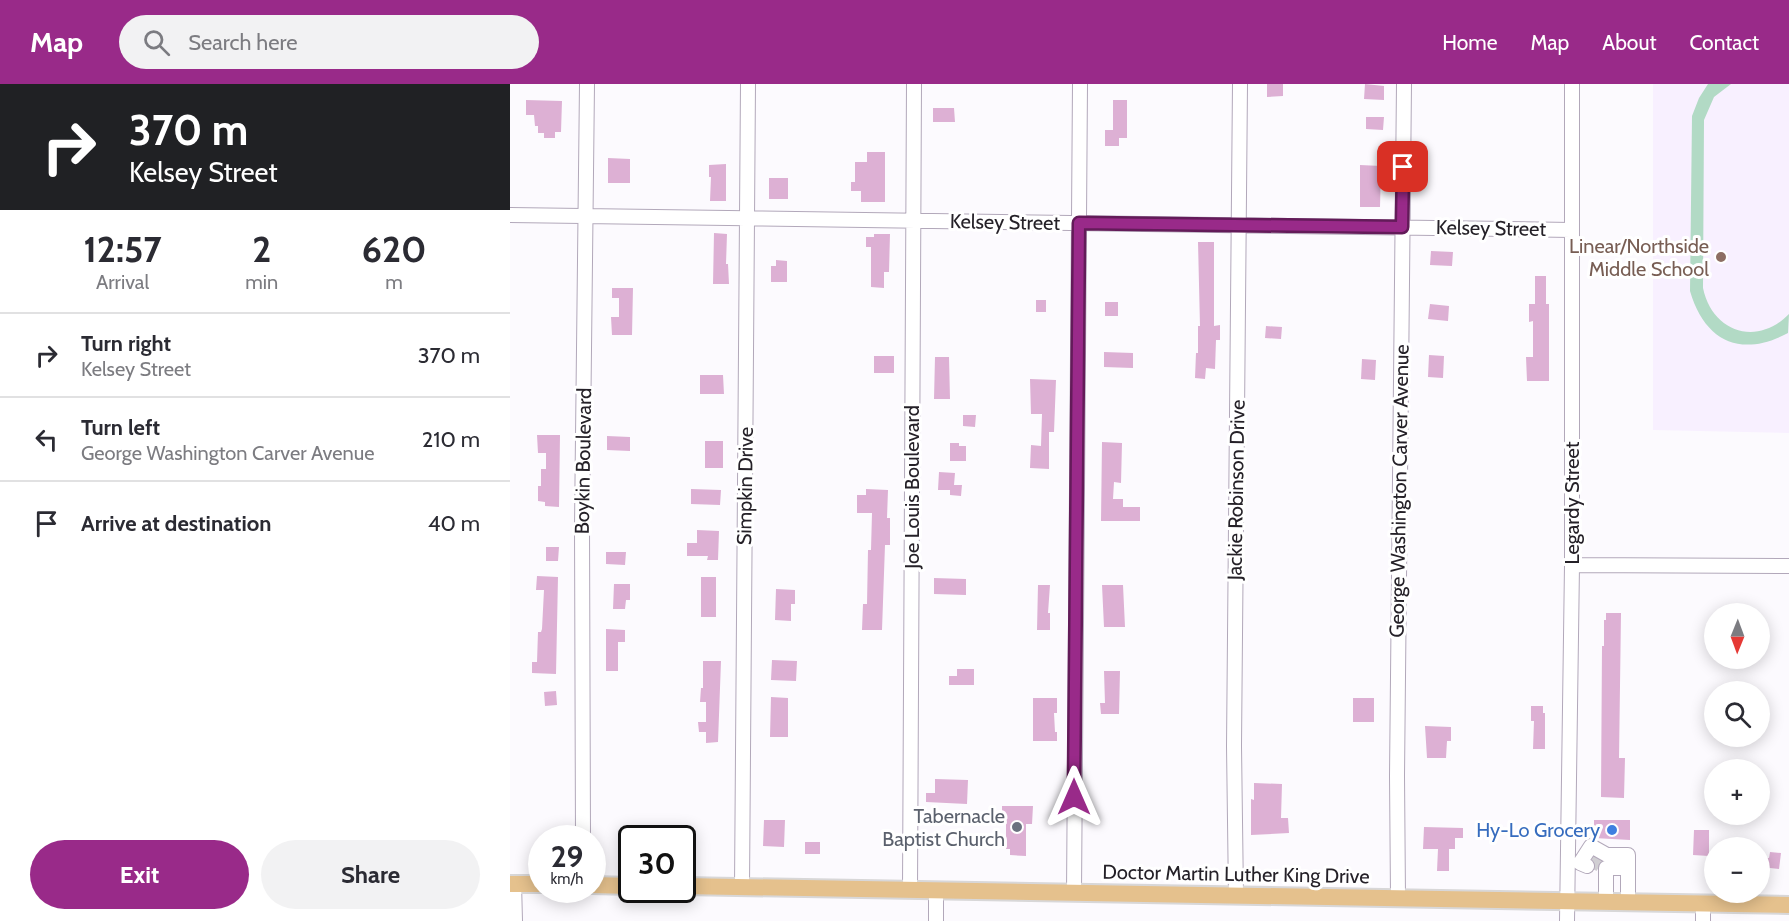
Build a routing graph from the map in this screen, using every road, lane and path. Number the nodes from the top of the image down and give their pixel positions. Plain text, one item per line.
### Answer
1 (586, 84) edge
2 (748, 84) edge
3 (914, 84) edge
4 (1080, 84) edge
5 (1240, 84) edge
6 (1404, 84) edge
7 (1572, 84) edge
8 (510, 215) edge
9 (585, 216) junction
10 (747, 219) junction
11 (914, 221) junction
12 (1079, 223) junction
13 (1238, 225) junction
14 (1402, 227) junction
15 (1571, 230) junction
16 (1572, 565) junction
17 (1789, 566) edge
18 (583, 825) edge
19 (1590, 865) junction
20 (1628, 868) junction
21 (512, 884) edge
22 (528, 884) edge
23 (696, 886) edge
24 (742, 887) junction
25 (910, 890) junction
26 (936, 890) junction
27 (1074, 893) junction
28 (1236, 897) junction
29 (1398, 897) junction
30 (1567, 901) junction
31 (1606, 902) junction
32 (1628, 902) junction
33 (1703, 903) junction
34 (1789, 905) edge
35 (515, 921) edge
36 (936, 921) edge
37 (1567, 921) edge
38 (1703, 921) edge

1 - 9 street, Boykin Boulevard
2 - 10 street, Simpkin Drive
3 - 11 street, Joe Louis Boulevard
4 - 12 street
5 - 13 street, Jackie Robinson Drive
6 - 14 street, George Washington Carver Avenue
7 - 15 street, Legardy Street
8 - 9 street, Kelsey Street
9 - 10 street, Kelsey Street
9 - 18 street, Boykin Boulevard
10 - 11 street, Kelsey Street
10 - 24 street, Simpkin Drive
11 - 12 street, Kelsey Street
11 - 25 street, Joe Louis Boulevard
12 - 13 street, Kelsey Street
12 - 27 street
13 - 14 street, Kelsey Street
13 - 28 street, Jackie Robinson Drive
14 - 15 street, Kelsey Street
14 - 29 street, George Washington Carver Avenue
15 - 16 street, Legardy Street
16 - 17 street
16 - 19 street, Legardy Street
19 - 20 street
19 - 20 street
19 - 30 street, Legardy Street
19 - 31 street
20 - 32 street
21 - 22 main road
21 - 35 street
23 - 24 main road, Doctor Martin Luther King Drive
24 - 25 main road, Doctor Martin Luther King Drive
25 - 26 main road, Doctor Martin Luther King Drive
26 - 27 main road, Doctor Martin Luther King Drive
26 - 36 street
27 - 28 main road, Doctor Martin Luther King Drive
28 - 29 main road, Doctor Martin Luther King Drive
29 - 30 main road, Doctor Martin Luther King Drive
30 - 31 main road, Doctor Martin Luther King Drive
30 - 37 street, Legardy Street
31 - 32 main road, Doctor Martin Luther King Drive
32 - 33 main road, Doctor Martin Luther King Drive
33 - 34 main road, Doctor Martin Luther King Drive
33 - 38 street

